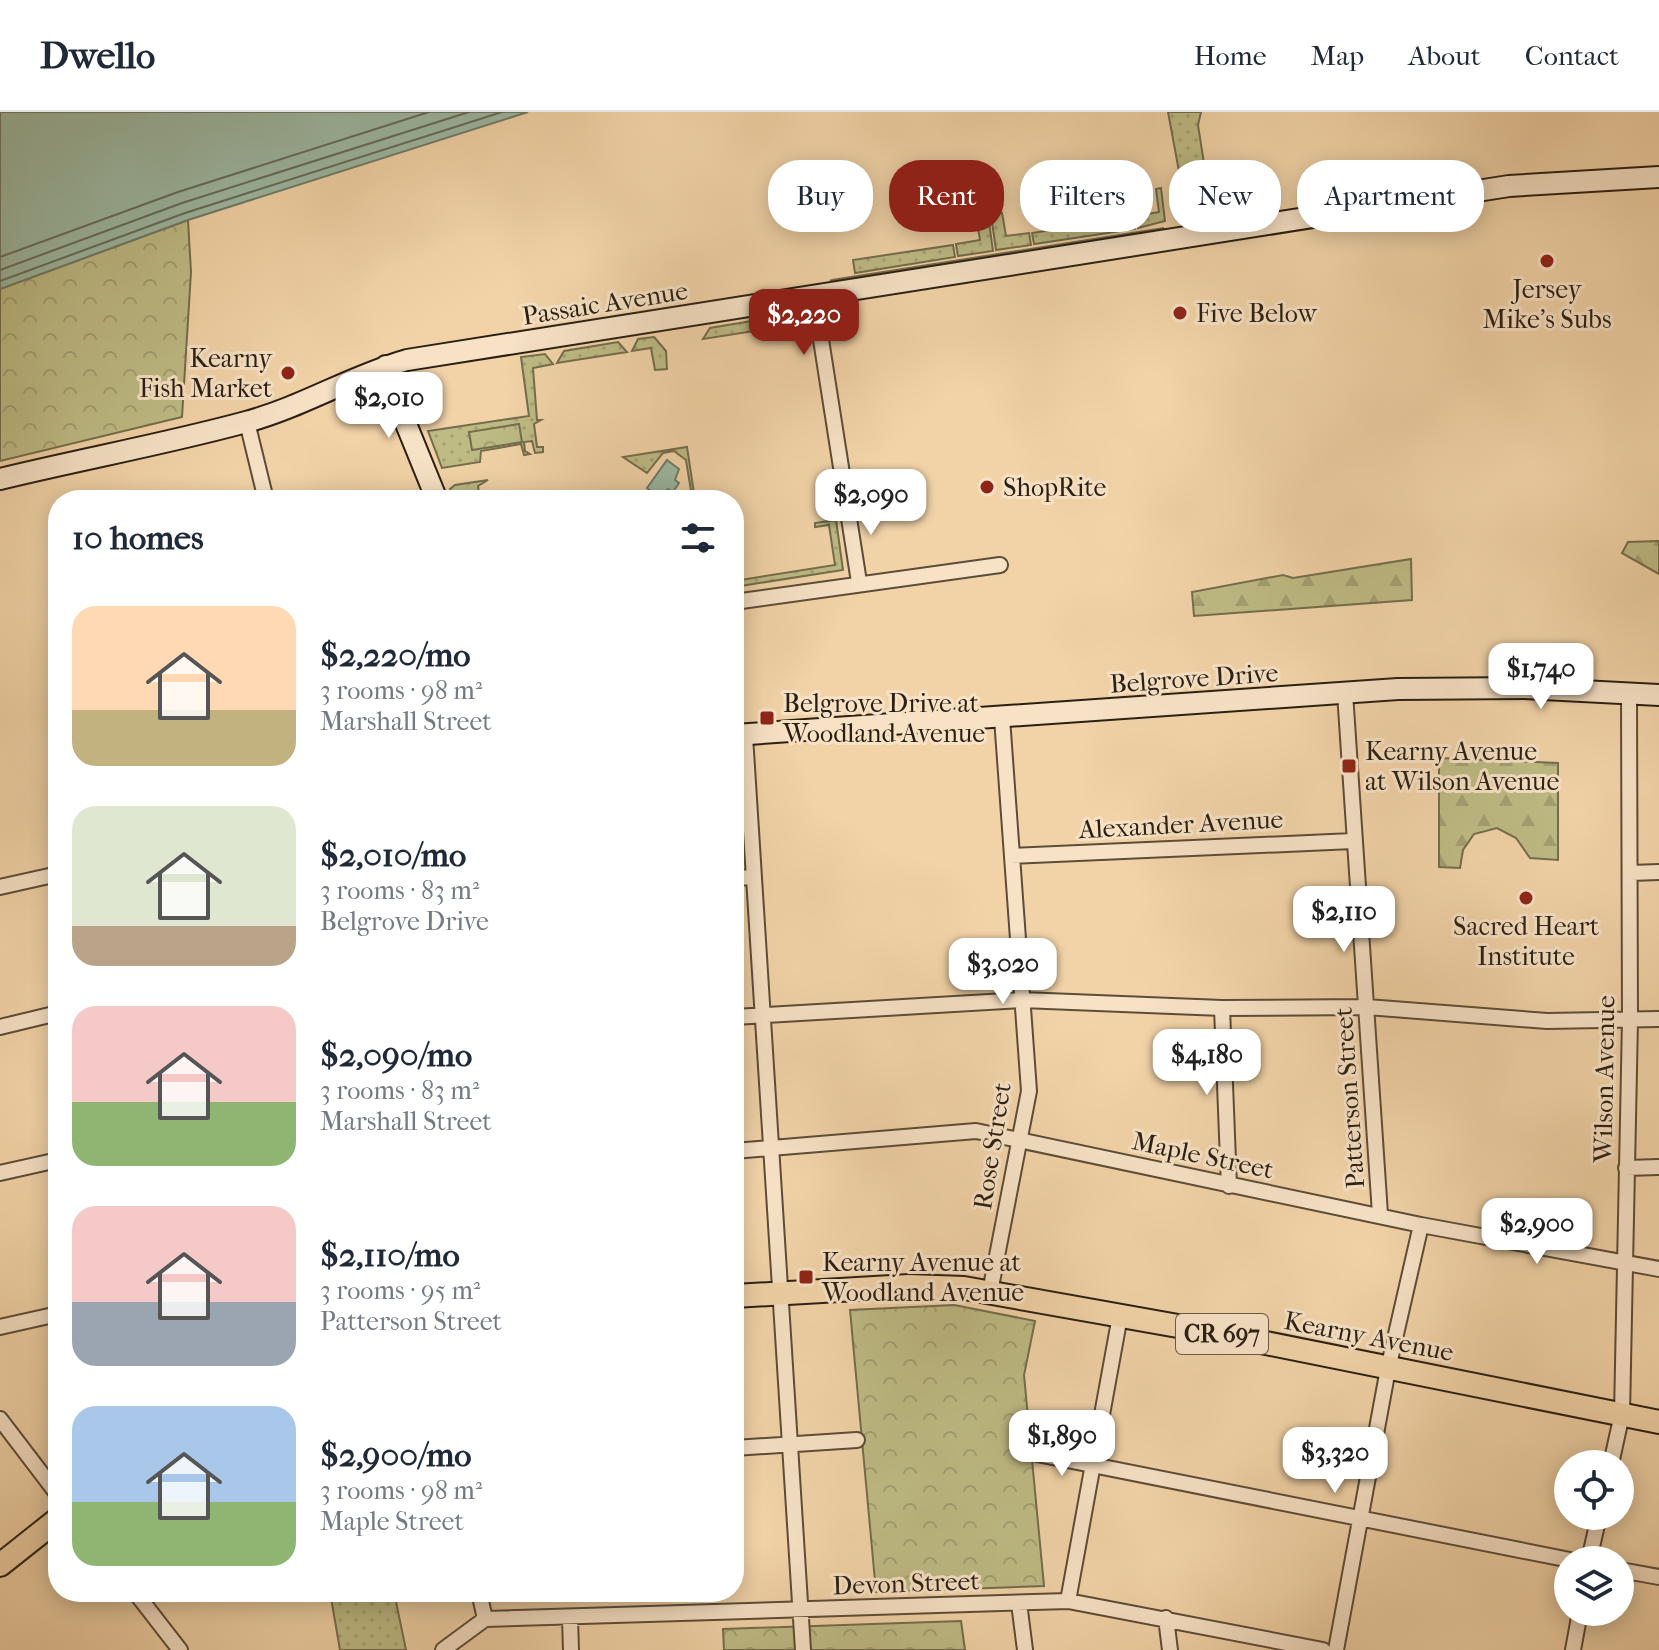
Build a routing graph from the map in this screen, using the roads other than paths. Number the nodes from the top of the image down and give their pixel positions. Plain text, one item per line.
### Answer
1 (1659, 177) edge
2 (814, 295) junction
3 (386, 366) junction
4 (247, 422) junction
5 (0, 479) edge
6 (264, 490) edge
7 (433, 490) edge
8 (1000, 565) dead end
9 (859, 582) junction
10 (744, 600) edge
11 (1345, 693) junction
12 (1629, 694) junction
13 (1659, 695) edge
14 (1002, 718) junction
15 (744, 736) edge
16 (744, 776) edge
17 (1353, 841) junction
18 (1012, 856) junction
19 (1659, 872) edge
20 (1631, 873) junction
21 (48, 876) edge
22 (754, 877) junction
23 (744, 878) edge
24 (0, 887) edge
25 (1022, 1000) junction
26 (1367, 1007) junction
27 (1222, 1008) junction
28 (48, 1015) edge
29 (763, 1015) junction
30 (744, 1016) edge
31 (1659, 1019) edge
32 (1630, 1020) junction
33 (0, 1027) edge
34 (1020, 1141) junction
35 (771, 1149) junction
36 (744, 1150) edge
37 (48, 1162) edge
38 (1659, 1167) edge
39 (1626, 1168) junction
40 (0, 1173) edge
41 (1229, 1186) junction
42 (1380, 1214) junction
43 (1421, 1225) junction
44 (1625, 1263) junction
45 (1659, 1269) edge
46 (990, 1292) junction
47 (781, 1293) junction
48 (744, 1295) edge
49 (48, 1316) edge
50 (1120, 1316) junction
51 (0, 1327) edge
52 (1388, 1369) junction
53 (1622, 1414) junction
54 (0, 1419) edge
55 (1659, 1422) edge
56 (857, 1440) dead end
57 (790, 1444) junction
58 (744, 1447) edge
59 (1614, 1450) edge
60 (1037, 1454) dead end
61 (1093, 1465) junction
62 (48, 1482) edge
63 (1360, 1519) junction
64 (48, 1527) edge
65 (1554, 1557) edge
66 (0, 1565) edge
67 (1634, 1573) edge
68 (1659, 1577) edge
69 (1068, 1601) junction
70 (143, 1602) edge
71 (481, 1602) edge
72 (1019, 1603) junction
73 (801, 1610) junction
74 (1166, 1618) junction
75 (485, 1619) junction
76 (570, 1619) junction
77 (1577, 1626) edge
78 (1299, 1648) edge
79 (180, 1650) edge
80 (443, 1650) edge
81 (571, 1650) edge
82 (803, 1650) edge
83 (1025, 1650) edge
84 (1170, 1650) edge
85 (1323, 1650) edge
86 (1336, 1650) edge
87 (1573, 1650) edge

1 - 2 main road, Passaic Avenue
2 - 3 main road, Passaic Avenue
2 - 9 street
3 - 4 main road, Passaic Avenue
3 - 7 main road
4 - 5 main road, Passaic Avenue
4 - 6 street
8 - 9 street
9 - 10 street
11 - 12 main road, Belgrove Drive
11 - 14 main road, Belgrove Drive
11 - 17 street, Patterson Street
12 - 13 main road, Belgrove Drive
12 - 20 street, Wilson Avenue
14 - 15 main road, Belgrove Drive
14 - 18 street, Rose Street
16 - 22 street
17 - 18 street, Alexander Avenue
17 - 26 street, Patterson Street
18 - 25 street, Rose Street
19 - 20 street
20 - 32 street, Wilson Avenue
21 - 24 street
22 - 23 street
22 - 29 street
25 - 27 street
25 - 29 street
25 - 34 street, Rose Street
26 - 27 street
26 - 32 street
26 - 42 street, Patterson Street
27 - 41 street
28 - 33 street
29 - 30 street
29 - 35 street
31 - 32 street
32 - 39 street, Wilson Avenue
34 - 35 street, Maple Street
34 - 41 street, Maple Street
34 - 46 street, Rose Street
35 - 36 street, Maple Street
35 - 47 street
37 - 40 street
38 - 39 street
39 - 44 street, Wilson Avenue
41 - 42 street, Maple Street
42 - 43 street, Maple Street
43 - 44 street, Maple Street
43 - 52 street
44 - 45 street, Maple Street
44 - 53 street, Wilson Avenue
46 - 47 main road, Kearny Avenue / CR 697
46 - 50 main road, Kearny Avenue / CR 697
47 - 48 main road, Kearny Avenue / CR 697
47 - 57 street
49 - 51 street
50 - 52 main road, Kearny Avenue / CR 697
50 - 61 street
52 - 53 main road, Kearny Avenue / CR 697
52 - 63 street
53 - 55 main road, Kearny Avenue / CR 697
53 - 59 street, Wilson Avenue
54 - 62 street
56 - 57 street
57 - 58 street
57 - 73 street
60 - 61 street
61 - 63 street
61 - 69 street
63 - 65 street
63 - 86 street
64 - 66 main road
67 - 68 street
69 - 72 street, Devon Street
69 - 74 street, Devon Street
70 - 79 street
71 - 75 street
72 - 73 street, Devon Street
72 - 83 street
73 - 76 street, Devon Street
73 - 82 street
74 - 78 street, Devon Street
74 - 84 street
75 - 76 street, Devon Street
75 - 80 street
76 - 81 street
77 - 87 street
78 - 85 street, Devon Street

